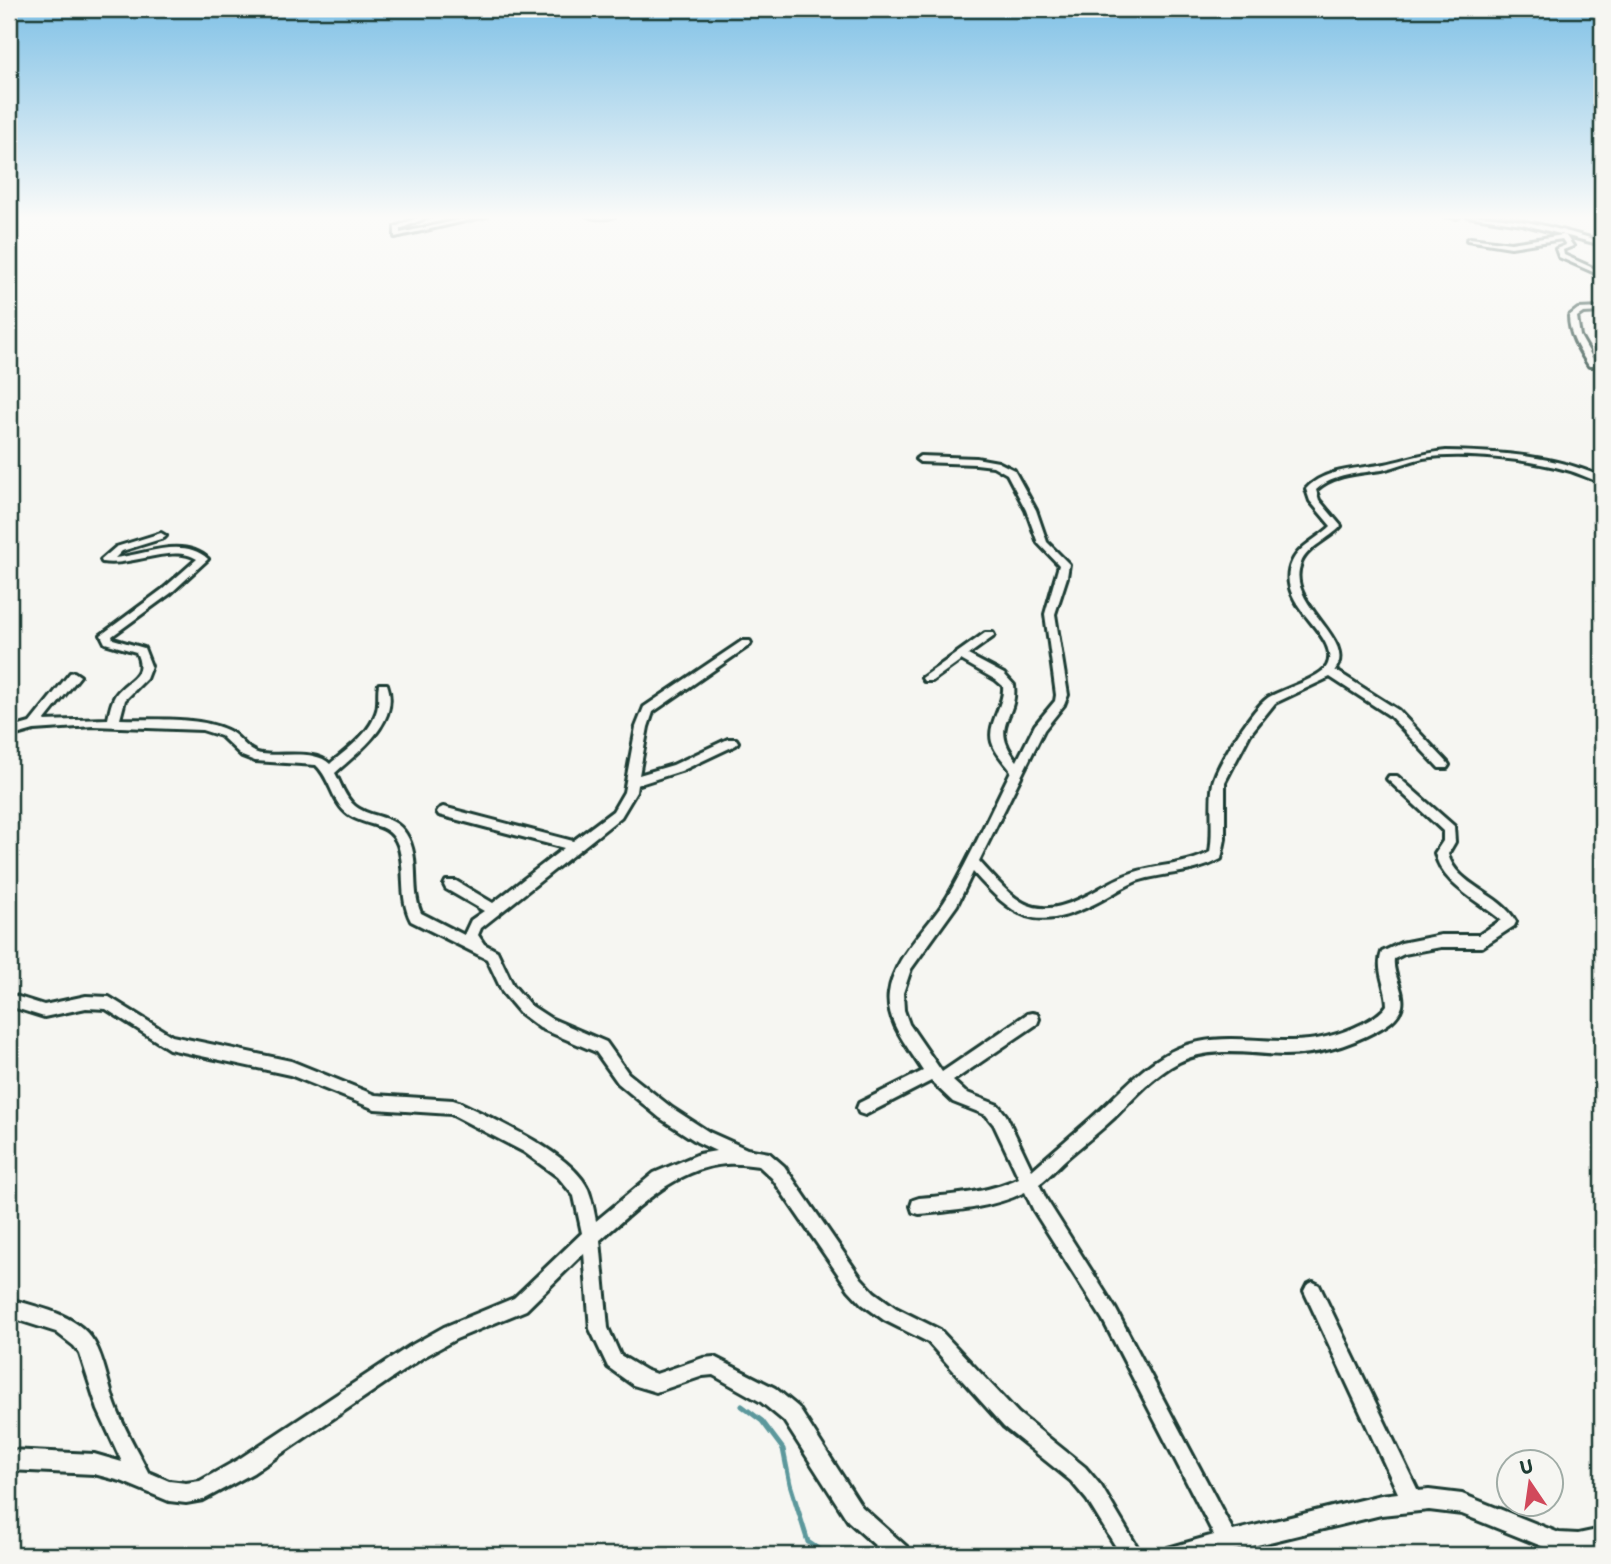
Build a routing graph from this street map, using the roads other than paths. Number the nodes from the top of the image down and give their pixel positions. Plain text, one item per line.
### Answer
1 (1602, 310) edge
2 (1592, 365) dead end
3 (920, 459) dead end
4 (1602, 481) edge
5 (160, 536) dead end
6 (989, 635) dead end
7 (746, 643) dead end
8 (962, 656) junction
9 (1330, 672) junction
10 (74, 676) dead end
11 (928, 678) dead end
12 (383, 687) dead end
13 (114, 721) junction
14 (34, 726) junction
15 (9, 733) edge
16 (732, 742) dead end
17 (1443, 765) dead end
18 (1017, 770) junction
19 (329, 772) junction
20 (1393, 779) dead end
21 (632, 782) junction
22 (443, 812) dead end
23 (577, 847) junction
24 (973, 863) junction
25 (451, 885) dead end
26 (494, 910) junction
27 (478, 948) junction
28 (9, 1000) edge
29 (1032, 1018) dead end
30 (937, 1077) junction
31 (865, 1108) dead end
32 (746, 1156) junction
33 (1028, 1182) junction
34 (919, 1206) dead end
35 (591, 1236) junction
36 (1313, 1291) dead end
37 (9, 1308) edge
38 (9, 1460) edge
39 (141, 1480) junction
40 (1412, 1501) junction
41 (1602, 1539) edge
42 (1228, 1541) junction
43 (901, 1555) edge
44 (1132, 1555) edge
45 (1175, 1555) edge

1 - 2 street
3 - 18 street
4 - 9 street
5 - 13 street
6 - 8 street
7 - 21 street
8 - 11 street
8 - 18 street
9 - 17 street
9 - 24 street
10 - 14 street
12 - 19 street
13 - 14 street
13 - 19 street
14 - 15 street
16 - 21 street
18 - 24 street
19 - 27 street
20 - 33 street
21 - 23 street
22 - 23 street
23 - 26 street
24 - 30 street
25 - 26 street
26 - 27 street
27 - 32 street
28 - 35 street
29 - 30 street
30 - 31 street
30 - 33 street
32 - 35 street
32 - 44 street
33 - 34 street
33 - 42 street
35 - 39 street
35 - 43 street
36 - 40 street
37 - 39 street
38 - 39 street
40 - 41 street
40 - 42 street
42 - 45 street

